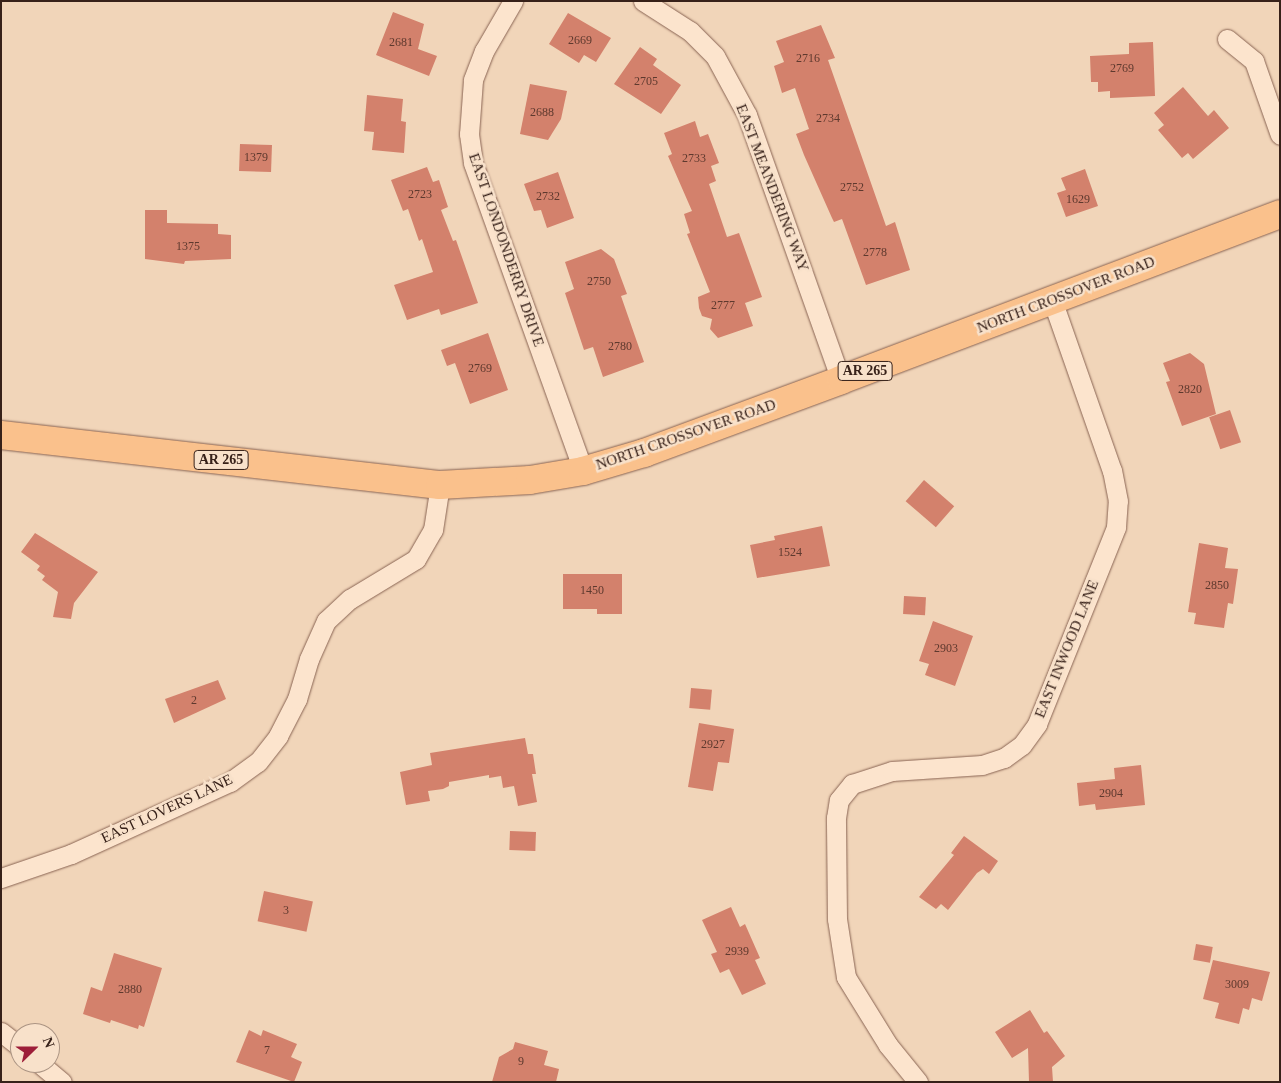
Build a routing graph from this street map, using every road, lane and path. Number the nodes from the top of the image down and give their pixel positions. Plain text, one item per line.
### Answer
1 (513, 1) edge
2 (643, 1) edge
3 (1227, 39) dead end
4 (1280, 135) edge
5 (1280, 214) edge
6 (1052, 300) junction
7 (841, 380) junction
8 (1, 435) edge
9 (583, 471) junction
10 (440, 485) junction
11 (1, 878) edge
12 (51, 1073) edge
13 (62, 1082) edge
14 (918, 1082) edge

1 - 9 street, EAST LONDONDERRY DRIVE
2 - 7 street, EAST MEANDERING WAY
3 - 4 street
5 - 6 main road, NORTH CROSSOVER ROAD / AR 265
6 - 7 main road, NORTH CROSSOVER ROAD / AR 265
6 - 14 street, EAST INWOOD LANE
7 - 9 main road, NORTH CROSSOVER ROAD / AR 265
8 - 10 main road, NORTH CROSSOVER ROAD / AR 265
9 - 10 main road, NORTH CROSSOVER ROAD / AR 265
10 - 11 street, EAST LOVERS LANE
12 - 13 street

